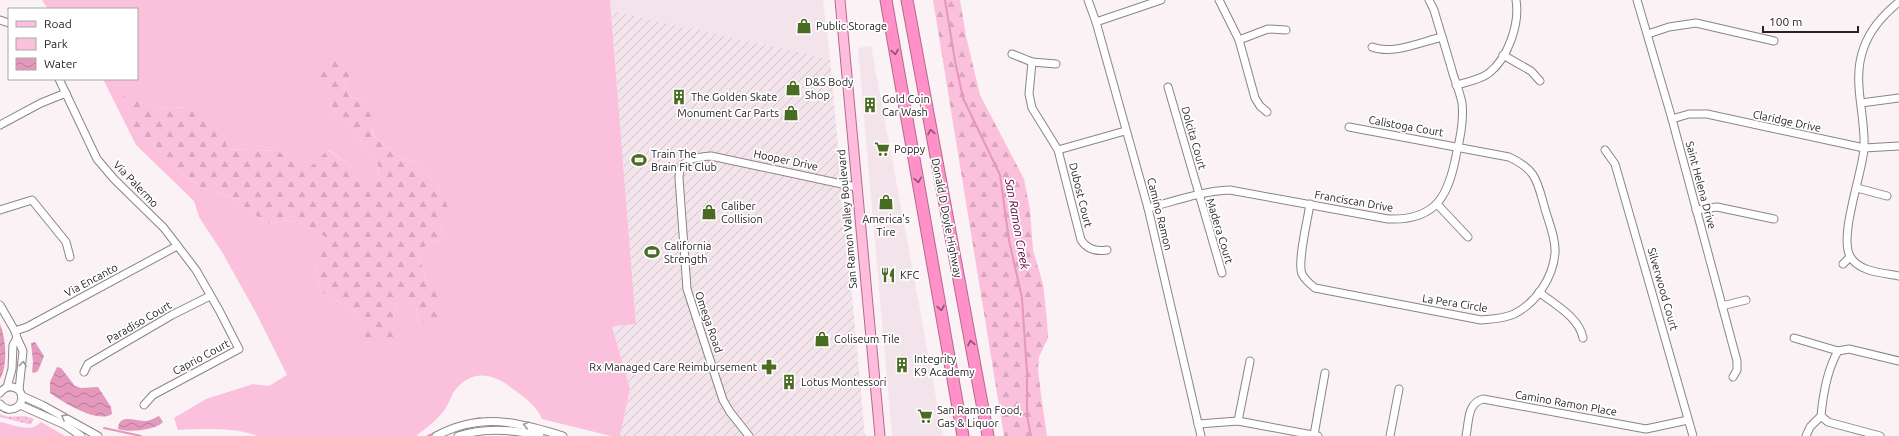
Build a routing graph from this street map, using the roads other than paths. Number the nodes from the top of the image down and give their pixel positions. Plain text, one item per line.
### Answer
1 (840, 0) edge
2 (886, 0) edge
3 (907, 0) edge
4 (1088, 0) edge
5 (1161, 0) edge
6 (1219, 0) edge
7 (1429, 0) edge
8 (1516, 0) edge
9 (1637, 0) edge
10 (1899, 2) edge
11 (1096, 22) junction
12 (1286, 30) dead end
13 (1648, 34) junction
14 (1442, 37) junction
15 (1239, 40) junction
16 (1774, 41) dead end
17 (1372, 47) dead end
18 (1012, 54) dead end
19 (1503, 55) junction
20 (1032, 62) junction
21 (1056, 64) dead end
22 (59, 80) edge
23 (1540, 81) dead end
24 (1456, 85) junction
25 (1168, 87) dead end
26 (66, 93) junction
27 (1899, 98) edge
28 (1861, 103) junction
29 (1267, 112) dead end
30 (1672, 118) junction
31 (0, 125) edge
32 (1350, 127) dead end
33 (1125, 131) junction
34 (1899, 146) edge
35 (1458, 147) junction
36 (1864, 148) junction
37 (1058, 150) junction
38 (1605, 150) dead end
39 (711, 156) joint
40 (856, 187) junction
41 (1857, 188) junction
42 (1198, 194) junction
43 (1887, 196) dead end
44 (1310, 204) junction
45 (1437, 204) junction
46 (1148, 208) junction
47 (0, 210) edge
48 (1696, 210) junction
49 (1774, 219) dead end
50 (1468, 236) dead end
51 (177, 246) junction
52 (1107, 250) dead end
53 (70, 257) dead end
54 (1850, 257) junction
55 (1843, 264) dead end
56 (1222, 273) dead end
57 (1899, 276) edge
58 (1539, 292) junction
59 (210, 296) junction
60 (1746, 300) dead end
61 (0, 305) edge
62 (1722, 306) junction
63 (16, 334) junction
64 (1583, 338) dead end
65 (1794, 338) dead end
66 (1838, 351) junction
67 (1250, 361) dead end
68 (1899, 361) edge
69 (84, 372) dead end
70 (1325, 374) dead end
71 (1733, 377) dead end
72 (1398, 389) dead end
73 (2, 390) edge
74 (21, 393) junction
75 (0, 404) edge
76 (20, 405) junction
77 (144, 405) dead end
78 (1821, 416) junction
79 (1688, 420) junction
80 (1238, 421) junction
81 (1198, 424) junction
82 (81, 436) edge
83 (98, 436) edge
84 (436, 436) edge
85 (458, 436) edge
86 (540, 436) edge
87 (563, 436) edge
88 (750, 436) edge
89 (880, 436) edge
90 (963, 436) edge
91 (988, 436) edge
92 (1201, 436) edge
93 (1316, 436) edge
94 (1390, 436) edge
95 (1466, 436) edge
96 (1693, 436) edge
97 (1806, 436) edge
98 (1880, 436) edge

1 - 40 main road, San Ramon Valley Boulevard
2 -> 90 highway, Donald D Doyle Highway
91 -> 3 highway, Donald D Doyle Highway
4 - 11 street, Camino Ramon
5 - 11 street
6 - 15 street
7 - 14 street, Franciscan Drive
8 - 19 street
9 - 13 street, Saint Helena Drive
10 - 28 street
11 - 33 street, Camino Ramon
12 - 15 street
13 - 16 street
13 - 30 street, Saint Helena Drive
14 - 17 street
14 - 24 street, Franciscan Drive
15 - 29 street
18 - 20 street
19 - 23 street
19 - 24 street
20 - 21 street
20 - 37 street, Dubost Court
22 - 26 street, Via Palermo
24 - 35 street, Franciscan Drive
25 - 42 street, Dolcita Court
26 - 31 street
26 - 51 street, Via Palermo
27 - 28 street
28 - 36 street
30 - 36 street, Claridge Drive
30 - 48 street, Saint Helena Drive
32 - 35 street, Calistoga Court
33 - 37 street, Dubost Court
33 - 46 street, Camino Ramon
34 - 36 street, Claridge Drive
35 - 45 street, Franciscan Drive
35 - 58 street, La Pera Circle
36 - 41 street
37 - 52 street, Dubost Court
38 - 79 street, Silverwood Court
39 - 40 street, Hooper Drive
39 - 88 street, Omega Road
40 - 89 main road, San Ramon Valley Boulevard
41 - 43 street
41 - 54 street
42 - 44 street, Franciscan Drive
42 - 46 street, Franciscan Drive
42 - 56 street, Madera Court
44 - 45 street, Franciscan Drive
44 - 58 street, La Pera Circle
45 - 50 street
46 - 81 street, Camino Ramon
47 - 53 street
48 - 49 street
48 - 62 street, Saint Helena Drive
51 - 59 street, Via Palermo
51 - 63 street, Via Encanto
54 - 55 street
54 - 57 street
58 - 64 street
59 - 69 street, Paradiso Court
59 - 77 street, Caprio Court
60 - 62 street
61 - 63 street
62 - 71 street, Saint Helena Drive
63 - 73 street
74 -> 63 street
65 - 66 street
66 - 68 street
66 - 78 street
67 - 80 street
70 - 93 street
72 - 94 street
73 - 74 street
74 - 76 street
83 -> 74 street
75 - 76 street
76 - 82 street
78 - 97 street
78 - 98 street
79 - 95 street, Camino Ramon Place
79 - 96 street, Silverwood Court
80 - 81 street
80 - 93 street
81 - 92 street, Camino Ramon
87 -> 84 street
85 - 86 street

